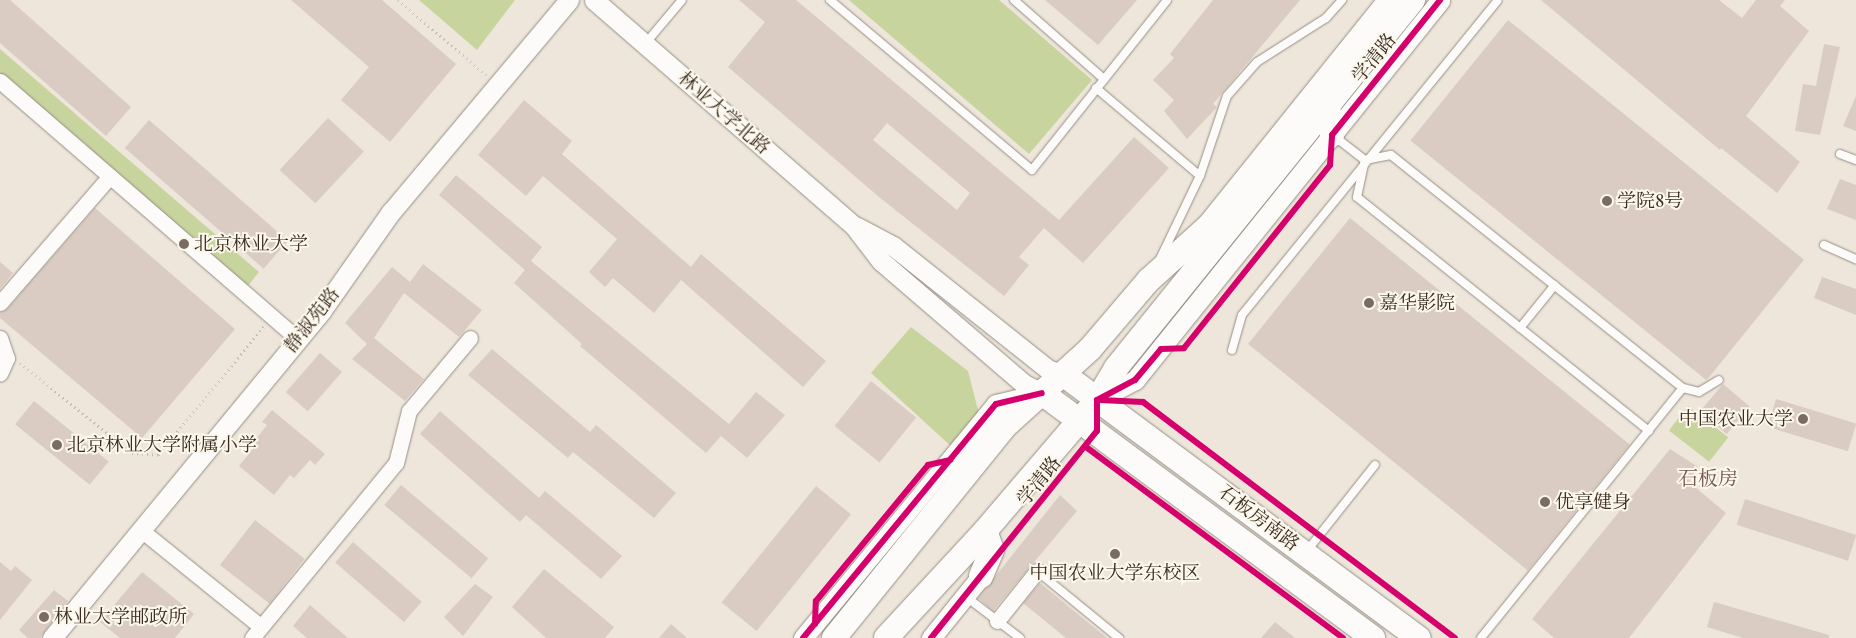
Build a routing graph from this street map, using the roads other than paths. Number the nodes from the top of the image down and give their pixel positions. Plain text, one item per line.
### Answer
1 (569, 0) edge
2 (594, 0) edge
3 (682, 0) edge
4 (830, 0) edge
5 (1014, 0) edge
6 (1167, 0) edge
7 (1342, 0) edge
8 (1391, 0) edge
9 (1413, 0) edge
10 (1440, 0) edge
11 (1497, 1) edge
12 (645, 44) junction
13 (1104, 79) junction
14 (0, 81) edge
15 (1096, 88) junction
16 (1328, 106) junction
17 (1332, 135) junction
18 (1840, 154) dead end
19 (1365, 160) junction
20 (1856, 160) edge
21 (1200, 176) junction
22 (109, 177) junction
23 (854, 226) junction
24 (1824, 245) dead end
25 (1856, 259) edge
26 (1149, 280) junction
27 (1555, 286) junction
28 (0, 303) edge
29 (1520, 328) junction
30 (0, 338) edge
31 (470, 338) dead end
32 (298, 339) junction
33 (1232, 350) dead end
34 (0, 374) edge
35 (1063, 374) junction
36 (1719, 380) dead end
37 (1683, 388) junction
38 (1042, 393) junction
39 (1097, 400) junction
40 (1078, 419) junction
41 (1649, 431) junction
42 (1375, 465) dead end
43 (141, 530) junction
44 (984, 531) junction
45 (1305, 553) junction
46 (1037, 571) joint
47 (981, 576) joint
48 (965, 596) junction
49 (997, 621) junction
50 (256, 632) edge
51 (52, 638) edge
52 (803, 638) edge
53 (834, 638) edge
54 (886, 638) edge
55 (932, 638) edge
56 (1020, 638) edge
57 (1119, 638) edge
58 (1373, 638) edge
59 (1419, 638) edge
60 (1481, 638) edge

1 - 32 street, 静淑苑路
2 - 12 street, 林业大学北路
3 - 12 lane
4 - 15 lane
5 - 13 lane
6 - 13 lane
7 - 21 lane, 学清路
8 - 26 main road, 学清路
9 - 16 main road, 学清路
10 - 17 street, 学清路
11 - 19 lane
12 - 23 street, 林业大学北路
13 - 15 lane
14 - 22 street
15 - 21 lane
16 - 17 main road
16 - 39 main road, 学清路
17 - 19 lane
17 - 39 street, 学清路
18 - 20 lane
19 - 27 lane
19 - 29 lane
19 - 33 lane
21 - 26 lane, 学清路
22 - 28 street
22 - 32 street
23 - 35 street, 林业大学北路
23 - 38 street, 林业大学北路
24 - 25 lane
26 - 35 main road, 学清路
27 - 29 lane
27 - 37 lane
29 - 41 lane
30 - 34 street
31 - 50 street
32 - 43 street, 静淑苑路
35 - 38 main road, 学清路
35 - 39 main road, 石板房南路
36 - 37 lane
37 - 41 lane
38 - 40 main road, 石板房南路
38 - 52 street, 学清路
38 - 53 main road, 学清路
39 - 40 main road, 学清路
39 - 45 main road, 石板房南路
40 - 44 main road, 学清路
40 - 58 main road, 石板房南路
41 - 60 lane
42 - 45 lane
43 - 50 street
43 - 51 street, 静淑苑路
44 - 47 main road
44 - 54 main road, 学清路
45 - 59 main road, 石板房南路
46 - 49 street
46 - 57 lane
47 - 48 street
48 - 49 lane
48 - 55 street
49 - 56 lane

